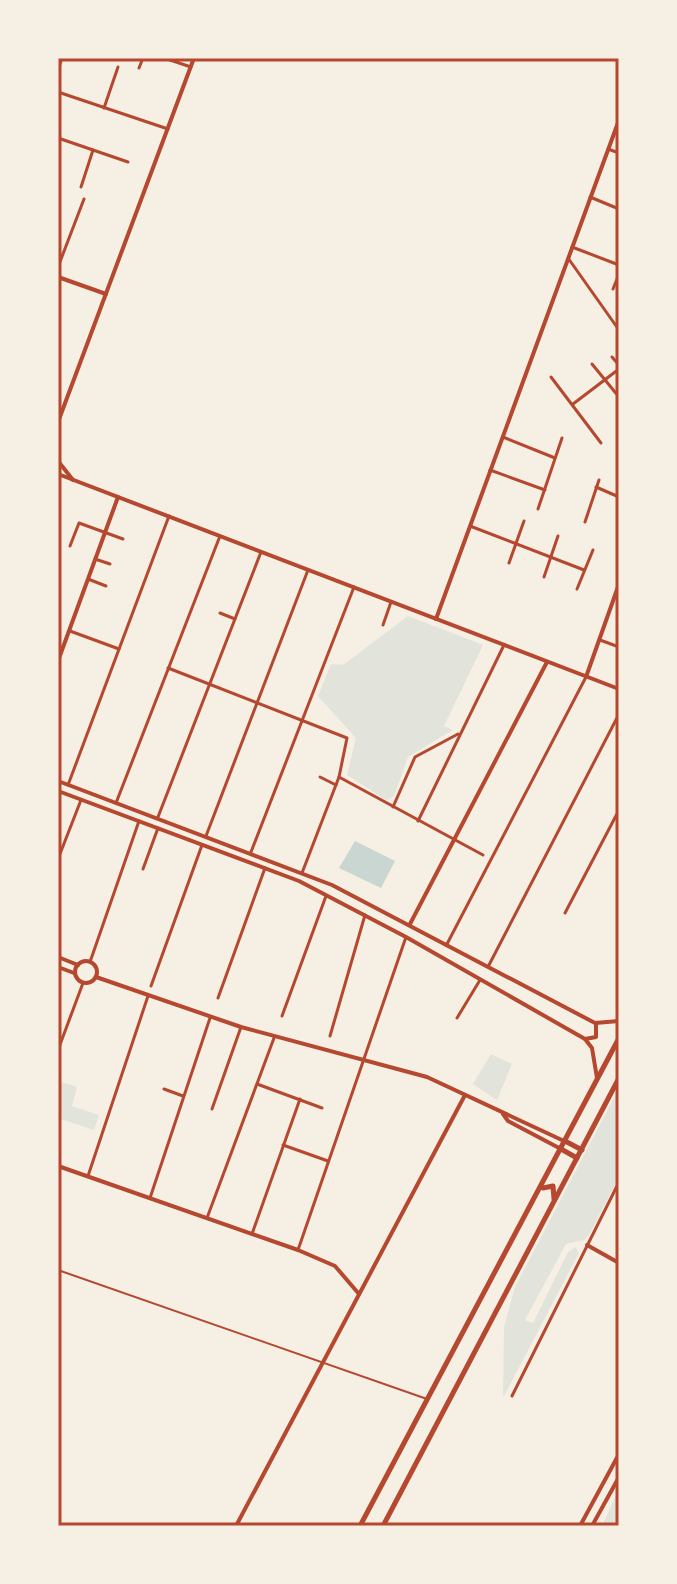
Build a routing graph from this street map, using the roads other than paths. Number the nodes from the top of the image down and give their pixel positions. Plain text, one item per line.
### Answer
1 (62, 58) edge
2 (143, 58) edge
3 (164, 58) edge
4 (194, 58) edge
5 (118, 67) dead end
6 (191, 67) junction
7 (139, 68) dead end
8 (58, 70) edge
9 (58, 92) edge
10 (104, 108) junction
11 (619, 120) edge
12 (168, 129) junction
13 (58, 138) edge
14 (608, 149) junction
15 (93, 150) junction
16 (619, 153) edge
17 (128, 162) dead end
18 (81, 187) dead end
19 (590, 197) junction
20 (84, 199) dead end
21 (619, 209) edge
22 (572, 247) junction
23 (568, 258) junction
24 (619, 265) edge
25 (58, 267) edge
26 (619, 274) edge
27 (58, 277) edge
28 (613, 289) dead end
29 (106, 294) junction
30 (619, 329) edge
31 (612, 357) dead end
32 (592, 364) dead end
33 (619, 367) edge
34 (551, 377) dead end
35 (606, 379) junction
36 (619, 397) edge
37 (573, 404) junction
38 (58, 422) edge
39 (503, 437) junction
40 (562, 438) dead end
41 (601, 443) dead end
42 (556, 459) junction
43 (58, 461) edge
44 (490, 470) junction
45 (58, 474) edge
46 (73, 480) junction
47 (599, 480) dead end
48 (596, 487) junction
49 (545, 490) junction
50 (118, 497) junction
51 (619, 497) edge
52 (538, 509) dead end
53 (169, 516) junction
54 (524, 521) dead end
55 (585, 522) dead end
56 (470, 526) junction
57 (105, 533) junction
58 (220, 536) junction
59 (558, 536) dead end
60 (123, 539) dead end
61 (515, 543) junction
62 (70, 546) dead end
63 (593, 550) dead end
64 (261, 552) junction
65 (550, 557) junction
66 (95, 559) junction
67 (509, 563) dead end
68 (110, 564) dead end
69 (308, 570) junction
70 (584, 570) junction
71 (544, 577) dead end
72 (88, 579) junction
73 (619, 584) edge
74 (106, 586) dead end
75 (354, 587) junction
76 (577, 589) dead end
77 (391, 602) junction
78 (220, 613) dead end
79 (235, 619) junction
80 (436, 619) junction
81 (383, 625) dead end
82 (69, 631) junction
83 (599, 639) junction
84 (504, 645) junction
85 (619, 647) edge
86 (119, 649) junction
87 (58, 661) edge
88 (547, 662) junction
89 (168, 668) junction
90 (586, 677) junction
91 (209, 684) junction
92 (619, 689) edge
93 (258, 703) junction
94 (619, 714) edge
95 (302, 720) junction
96 (458, 734) junction
97 (320, 777) dead end
98 (339, 777) junction
99 (58, 781) edge
100 (68, 785) junction
101 (336, 785) junction
102 (58, 791) edge
103 (81, 800) junction
104 (116, 803) junction
105 (393, 807) junction
106 (619, 810) edge
107 (158, 817) junction
108 (139, 821) junction
109 (418, 821) junction
110 (158, 828) junction
111 (206, 836) junction
112 (454, 840) junction
113 (202, 845) junction
114 (251, 853) junction
115 (483, 855) dead end
116 (58, 859) edge
117 (265, 868) junction
118 (143, 869) dead end
119 (302, 873) junction
120 (299, 881) junction
121 (327, 895) junction
122 (565, 913) dead end
123 (365, 915) junction
124 (410, 924) junction
125 (406, 937) junction
126 (447, 944) junction
127 (58, 957) edge
128 (90, 962) junction
129 (78, 965) junction
130 (489, 965) junction
131 (58, 967) edge
132 (75, 974) junction
133 (96, 977) junction
134 (480, 980) junction
135 (83, 983) junction
136 (151, 986) dead end
137 (148, 996) junction
138 (218, 998) dead end
139 (282, 1016) dead end
140 (210, 1018) junction
141 (457, 1018) dead end
142 (619, 1021) edge
143 (595, 1023) junction
144 (241, 1027) junction
145 (330, 1036) dead end
146 (274, 1037) junction
147 (619, 1038) edge
148 (585, 1039) junction
149 (58, 1050) edge
150 (363, 1060) junction
151 (597, 1078) junction
152 (619, 1078) edge
153 (257, 1084) junction
154 (164, 1089) dead end
155 (465, 1095) junction
156 (183, 1096) junction
157 (300, 1099) junction
158 (322, 1108) dead end
159 (212, 1109) dead end
160 (503, 1114) junction
161 (565, 1141) junction
162 (283, 1145) junction
163 (561, 1149) junction
164 (582, 1150) junction
165 (577, 1158) junction
166 (328, 1161) junction
167 (58, 1166) edge
168 (88, 1176) junction
169 (619, 1182) edge
170 (537, 1194) junction
171 (150, 1198) junction
172 (551, 1208) junction
173 (207, 1218) junction
174 (252, 1234) junction
175 (587, 1245) junction
176 (298, 1250) junction
177 (619, 1262) edge
178 (58, 1270) edge
179 (359, 1294) junction
180 (323, 1362) junction
181 (512, 1396) dead end
182 (428, 1399) junction
183 (619, 1454) edge
184 (619, 1477) edge
185 (236, 1526) edge
186 (360, 1526) edge
187 (383, 1526) edge
188 (580, 1526) edge
189 (592, 1526) edge

1 - 8 street
2 - 7 street
3 - 6 street
4 - 6 street
5 - 10 street
6 - 12 street
9 - 10 street
10 - 12 street
11 - 14 street
12 - 29 street
13 - 15 street
14 - 16 street
14 - 19 street
15 - 17 street
15 - 18 street
19 - 21 street
19 - 22 street
20 - 25 street
22 - 23 street
22 - 24 street
23 - 30 street
23 - 39 street
26 - 28 street
27 - 29 street
29 - 38 street
31 - 33 street
32 - 35 street
33 - 35 street
34 - 37 street
35 - 36 street
35 - 37 street
37 - 41 street
39 - 42 street
39 - 44 street
40 - 42 street
42 - 49 street
43 - 46 street
44 - 49 street
44 - 56 street
45 - 46 street
46 - 50 street
47 - 48 street
48 - 51 street
48 - 55 street
49 - 52 street
50 - 53 street
50 - 57 street
53 - 58 street
53 - 86 street
54 - 61 street
56 - 61 street
56 - 80 street
57 - 60 street
57 - 62 street
57 - 66 street
58 - 64 street
58 - 89 street
59 - 65 street
61 - 65 street
61 - 67 street
63 - 70 street
64 - 69 street
64 - 79 street
65 - 70 street
65 - 71 street
66 - 68 street
66 - 72 street
69 - 75 street
69 - 93 street
70 - 76 street
72 - 74 street
72 - 82 street
73 - 83 street
75 - 77 street
75 - 95 street
77 - 80 street
77 - 81 street
78 - 79 street
79 - 91 street
80 - 84 street
82 - 86 street
82 - 87 street
83 - 85 street
83 - 90 street
84 - 88 street
84 - 96 street
86 - 100 street
88 - 90 street
88 - 112 street
89 - 91 street
89 - 104 street
90 - 92 street
90 - 126 street
91 - 93 street
91 - 107 street
93 - 95 street
93 - 111 street
94 - 130 street
95 - 98 street
95 - 114 street
96 - 105 street
96 - 109 street
97 - 101 street
98 - 101 street
98 - 105 street
99 - 100 street
100 - 104 street
101 - 119 street
102 - 103 street
103 - 108 street
103 - 116 street
104 - 107 street
105 - 109 street
106 - 122 street
107 - 111 street
108 - 110 street
108 - 128 street
109 - 112 street
110 - 113 street
110 - 118 street
111 - 114 street
112 - 115 street
112 - 124 street
113 - 117 street
113 - 136 street
114 - 119 street
117 - 120 street
117 - 138 street
119 - 120 street
119 - 124 street
120 - 121 street
121 - 123 street
121 - 139 street
123 - 125 street
123 - 145 street
124 - 126 street
125 - 134 street
125 - 150 street
126 - 130 street
127 - 129 street
128 - 129 street
128 - 133 street
129 - 132 street
130 - 143 street
131 - 132 street
132 - 135 street
133 - 135 street
133 - 137 street
134 - 141 street
134 - 148 street
135 - 149 street
137 - 140 street
137 - 168 street
140 - 144 street
140 - 156 street
142 - 143 street
143 - 148 street
144 - 146 street
144 - 159 street
146 - 150 street
146 - 153 street
147 - 151 main road
148 - 151 street
150 - 155 street
150 - 166 street
151 - 161 main road
152 - 164 main road
153 - 157 street
153 - 173 street
154 - 156 street
155 - 160 street
155 - 179 street
156 - 171 street
157 - 158 street
157 - 162 street
160 - 161 street
160 - 163 street
161 - 163 main road
161 - 164 main road
162 - 166 street
162 - 174 street
163 - 165 main road
163 - 170 main road
164 - 165 main road
165 - 172 main road
166 - 176 street
167 - 168 street
168 - 171 street
169 - 175 street
170 - 172 main road
170 - 182 main road
171 - 173 street
172 - 187 main road
173 - 174 street
174 - 176 street
175 - 177 street
175 - 181 street
176 - 179 street
178 - 180 lane
179 - 180 street
180 - 182 lane
180 - 185 street
182 - 186 main road
183 - 188 street
184 - 189 street

